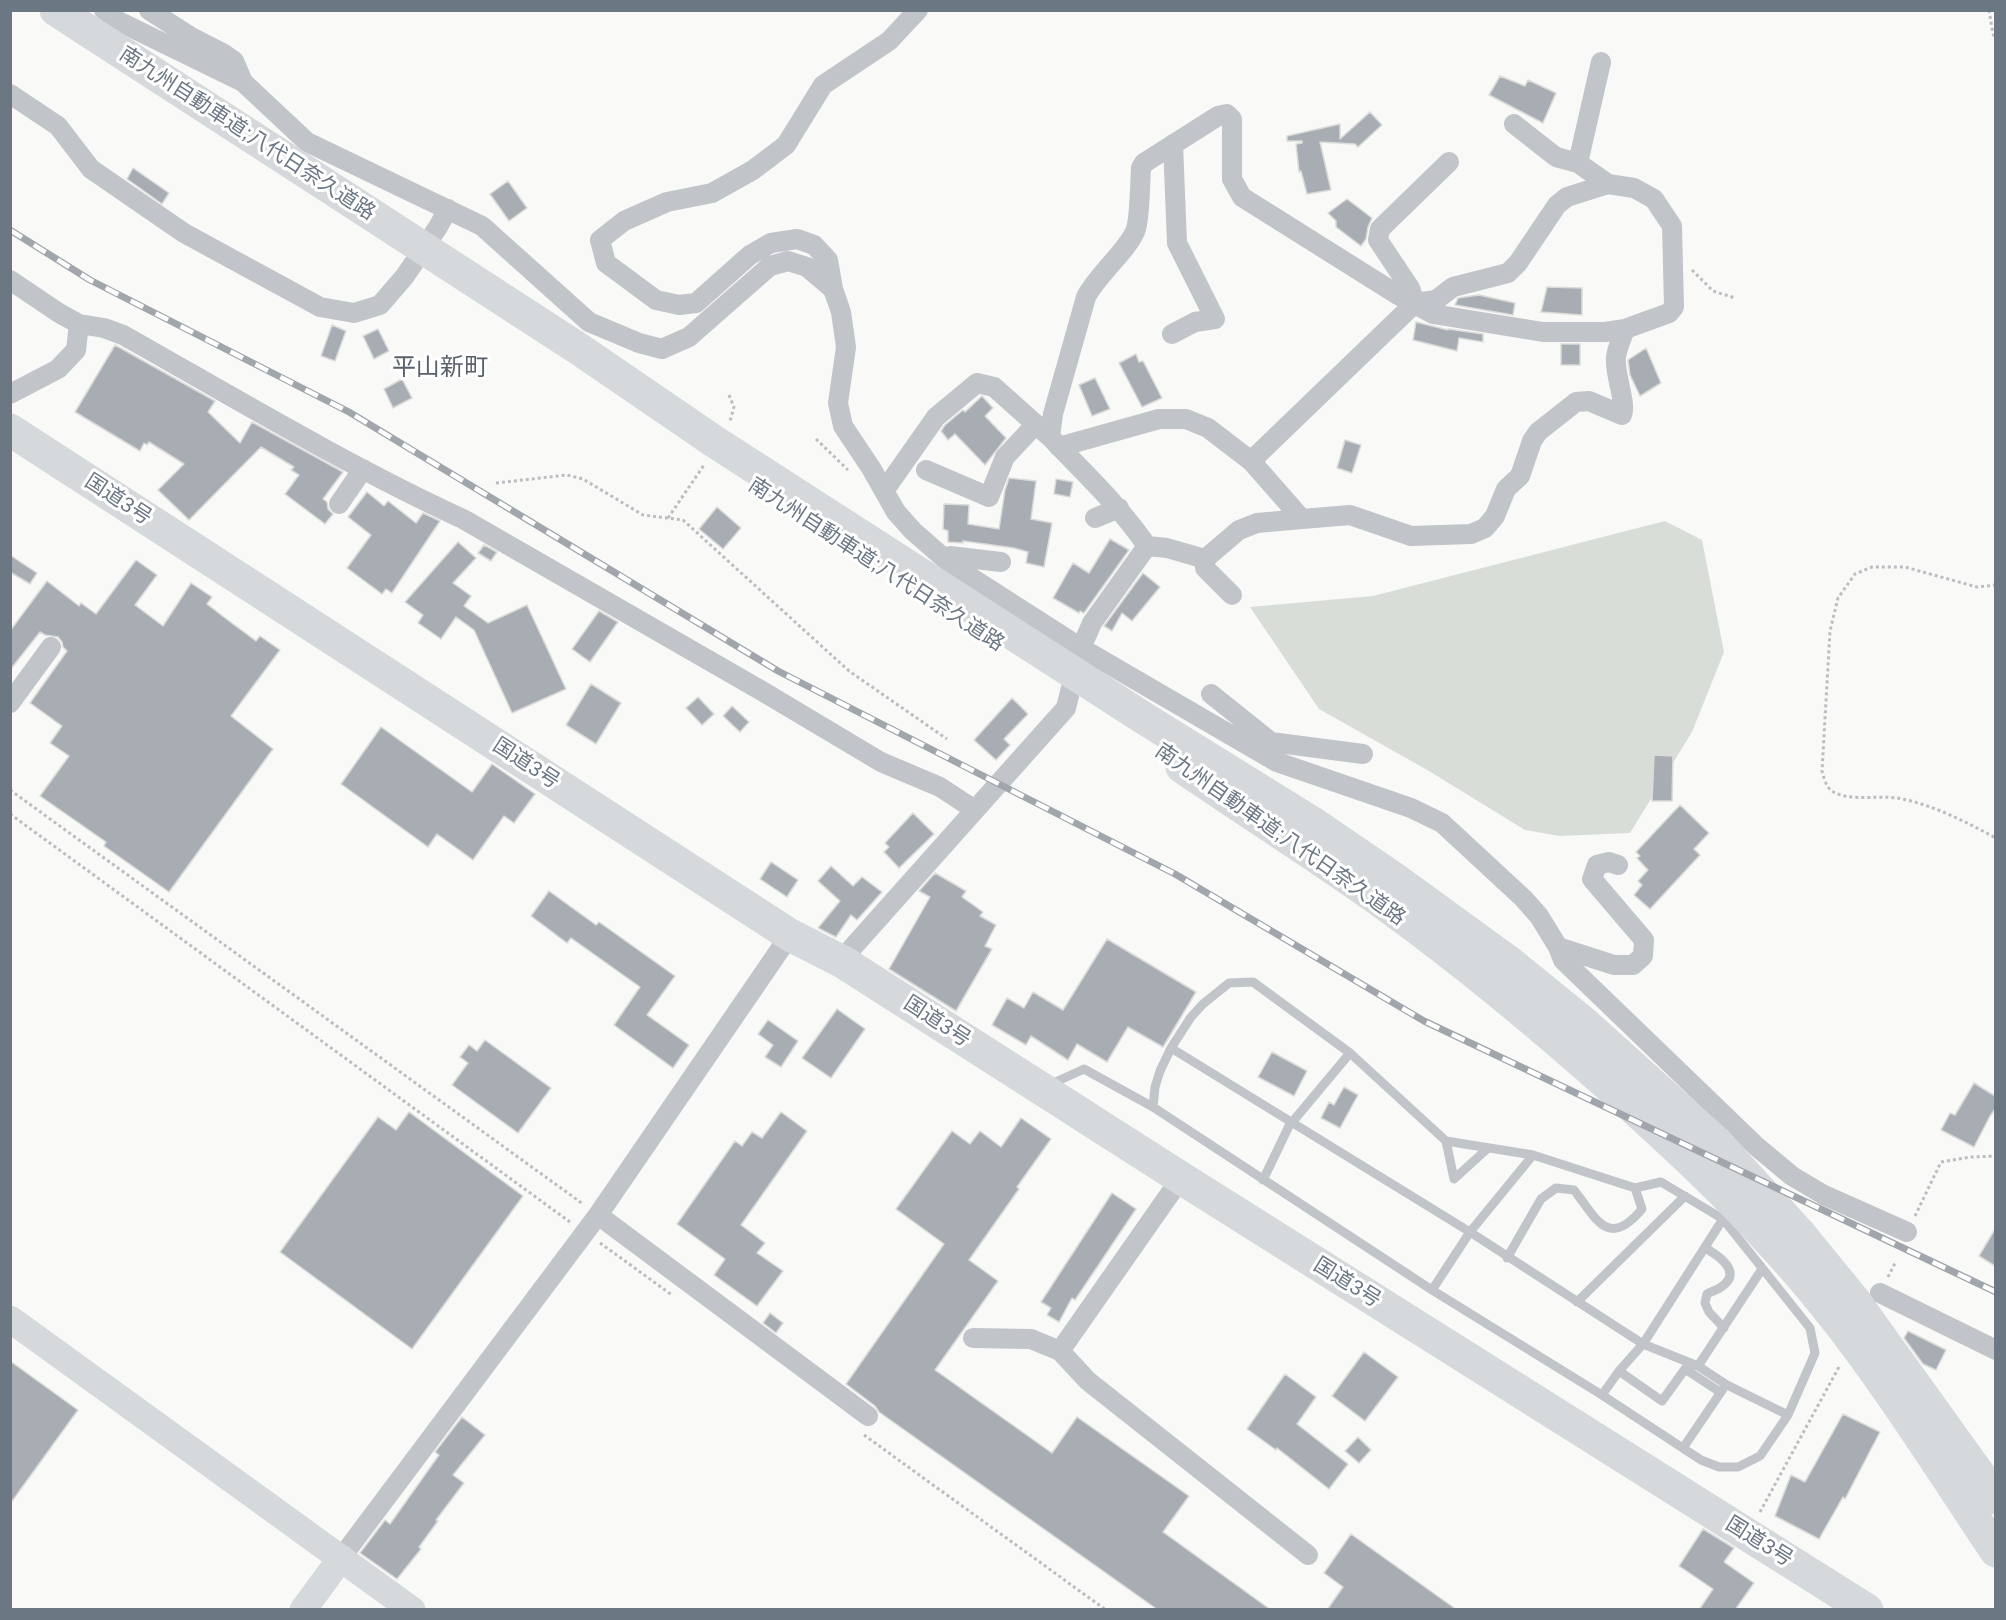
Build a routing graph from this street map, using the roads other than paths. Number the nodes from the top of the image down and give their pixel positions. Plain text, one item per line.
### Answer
1 (56, 10) edge
2 (104, 10) edge
3 (149, 10) edge
4 (918, 10) edge
5 (1601, 62) dead end
6 (243, 82) junction
7 (10, 94) edge
8 (1514, 124) dead end
9 (1173, 144) junction
10 (1449, 162) dead end
11 (1578, 163) junction
12 (1608, 184) junction
13 (448, 209) junction
14 (10, 280) edge
15 (833, 289) junction
16 (1415, 303) junction
17 (80, 324) junction
18 (1625, 329) junction
19 (1172, 334) dead end
20 (10, 394) edge
21 (10, 430) edge
22 (1048, 436) junction
23 (1251, 461) junction
24 (363, 469) junction
25 (926, 470) dead end
26 (884, 491) junction
27 (339, 504) dead end
28 (1119, 508) junction
29 (1095, 518) dead end
30 (1302, 519) junction
31 (1147, 546) junction
32 (944, 558) junction
33 (1205, 559) junction
34 (1001, 562) dead end
35 (1232, 595) dead end
36 (51, 647) dead end
37 (1081, 648) junction
38 (1211, 694) dead end
39 (10, 703) edge
40 (1264, 746) junction
41 (1363, 754) dead end
42 (975, 810) junction
43 (1618, 865) dead end
44 (790, 935) junction
45 (1558, 947) junction
46 (843, 962) junction
47 (1575, 1035) junction
48 (1171, 1048) junction
49 (1350, 1053) junction
50 (1041, 1088) junction
51 (1153, 1107) junction
52 (1292, 1123) junction
53 (1446, 1141) junction
54 (1488, 1149) junction
55 (1533, 1155) junction
56 (1181, 1178) junction
57 (1263, 1180) junction
58 (1635, 1188) junction
59 (1685, 1196) junction
60 (598, 1215) junction
61 (1723, 1219) junction
62 (1470, 1232) junction
63 (1907, 1232) road end
64 (1705, 1248) junction
65 (1507, 1258) junction
66 (1762, 1269) junction
67 (1432, 1290) junction
68 (1880, 1293) road end
69 (1577, 1302) junction
70 (10, 1318) edge
71 (1724, 1328) junction
72 (974, 1338) dead end
73 (1643, 1344) junction
74 (1995, 1350) edge
75 (1060, 1351) junction
76 (1698, 1366) junction
77 (1619, 1371) junction
78 (1727, 1385) junction
79 (1719, 1392) junction
80 (1602, 1395) junction
81 (1788, 1415) junction
82 (861, 1422) road end
83 (1683, 1448) junction
84 (1995, 1498) edge
85 (1995, 1551) edge
86 (1308, 1555) dead end
87 (341, 1558) junction
88 (303, 1610) edge
89 (412, 1610) edge
90 (1867, 1610) edge

1 - 47 highway, 南九州自動車道;八代日奈久道路
2 - 6 street
3 - 6 street
4 - 15 street
5 - 11 street
6 - 13 street
7 - 13 street
8 - 11 street
9 - 16 street
9 - 19 street
9 - 22 street
10 - 16 street
11 - 12 street
12 - 16 street
12 - 18 street
13 - 15 street
14 - 17 street
15 - 26 street
16 - 18 street
16 - 23 street
17 - 20 street
17 - 24 street
18 - 30 street
21 - 44 highway, 国道3号
22 - 23 street
22 - 25 street
22 - 26 street
22 - 28 street
23 - 30 street
24 - 27 street
24 - 42 street
26 - 32 street
28 - 29 street
28 - 31 street
30 - 33 street
31 - 33 street
31 - 37 street
32 - 34 street
32 - 37 street
33 - 35 street
36 - 39 street
37 - 40 street
37 - 42 street
38 - 40 street
40 - 41 street
40 - 45 street
42 - 46 street
43 - 45 street
44 - 46 highway, 国道3号
44 - 60 street
45 - 63 street
46 - 50 highway, 国道3号
47 - 84 highway, 南九州自動車道;八代日奈久道路
47 - 85 highway, 南九州自動車道;八代日奈久道路
48 - 49 lane
48 - 51 lane
48 - 52 lane
49 - 52 lane
49 - 53 lane
50 - 51 lane
50 - 56 highway, 国道3号
51 - 57 lane
52 - 57 lane
52 - 62 lane
53 - 54 lane
53 - 54 lane
54 - 55 lane
55 - 58 lane
55 - 62 lane
56 - 75 street
56 - 90 highway, 国道3号
57 - 67 lane
58 - 59 lane
58 - 65 lane
59 - 61 lane
59 - 69 lane
60 - 82 street
60 - 87 street
61 - 64 lane
61 - 66 lane
62 - 65 lane
62 - 67 lane
64 - 71 lane
64 - 73 lane
65 - 69 lane
66 - 71 lane
66 - 81 lane
67 - 80 lane
68 - 74 street
69 - 73 lane
70 - 87 street
71 - 76 lane
72 - 75 street
73 - 76 lane
73 - 77 lane
75 - 86 street
76 - 78 lane
77 - 79 lane
77 - 80 lane
78 - 79 lane
78 - 81 lane
79 - 83 lane
80 - 83 lane
81 - 83 lane
87 - 88 street
87 - 89 street

